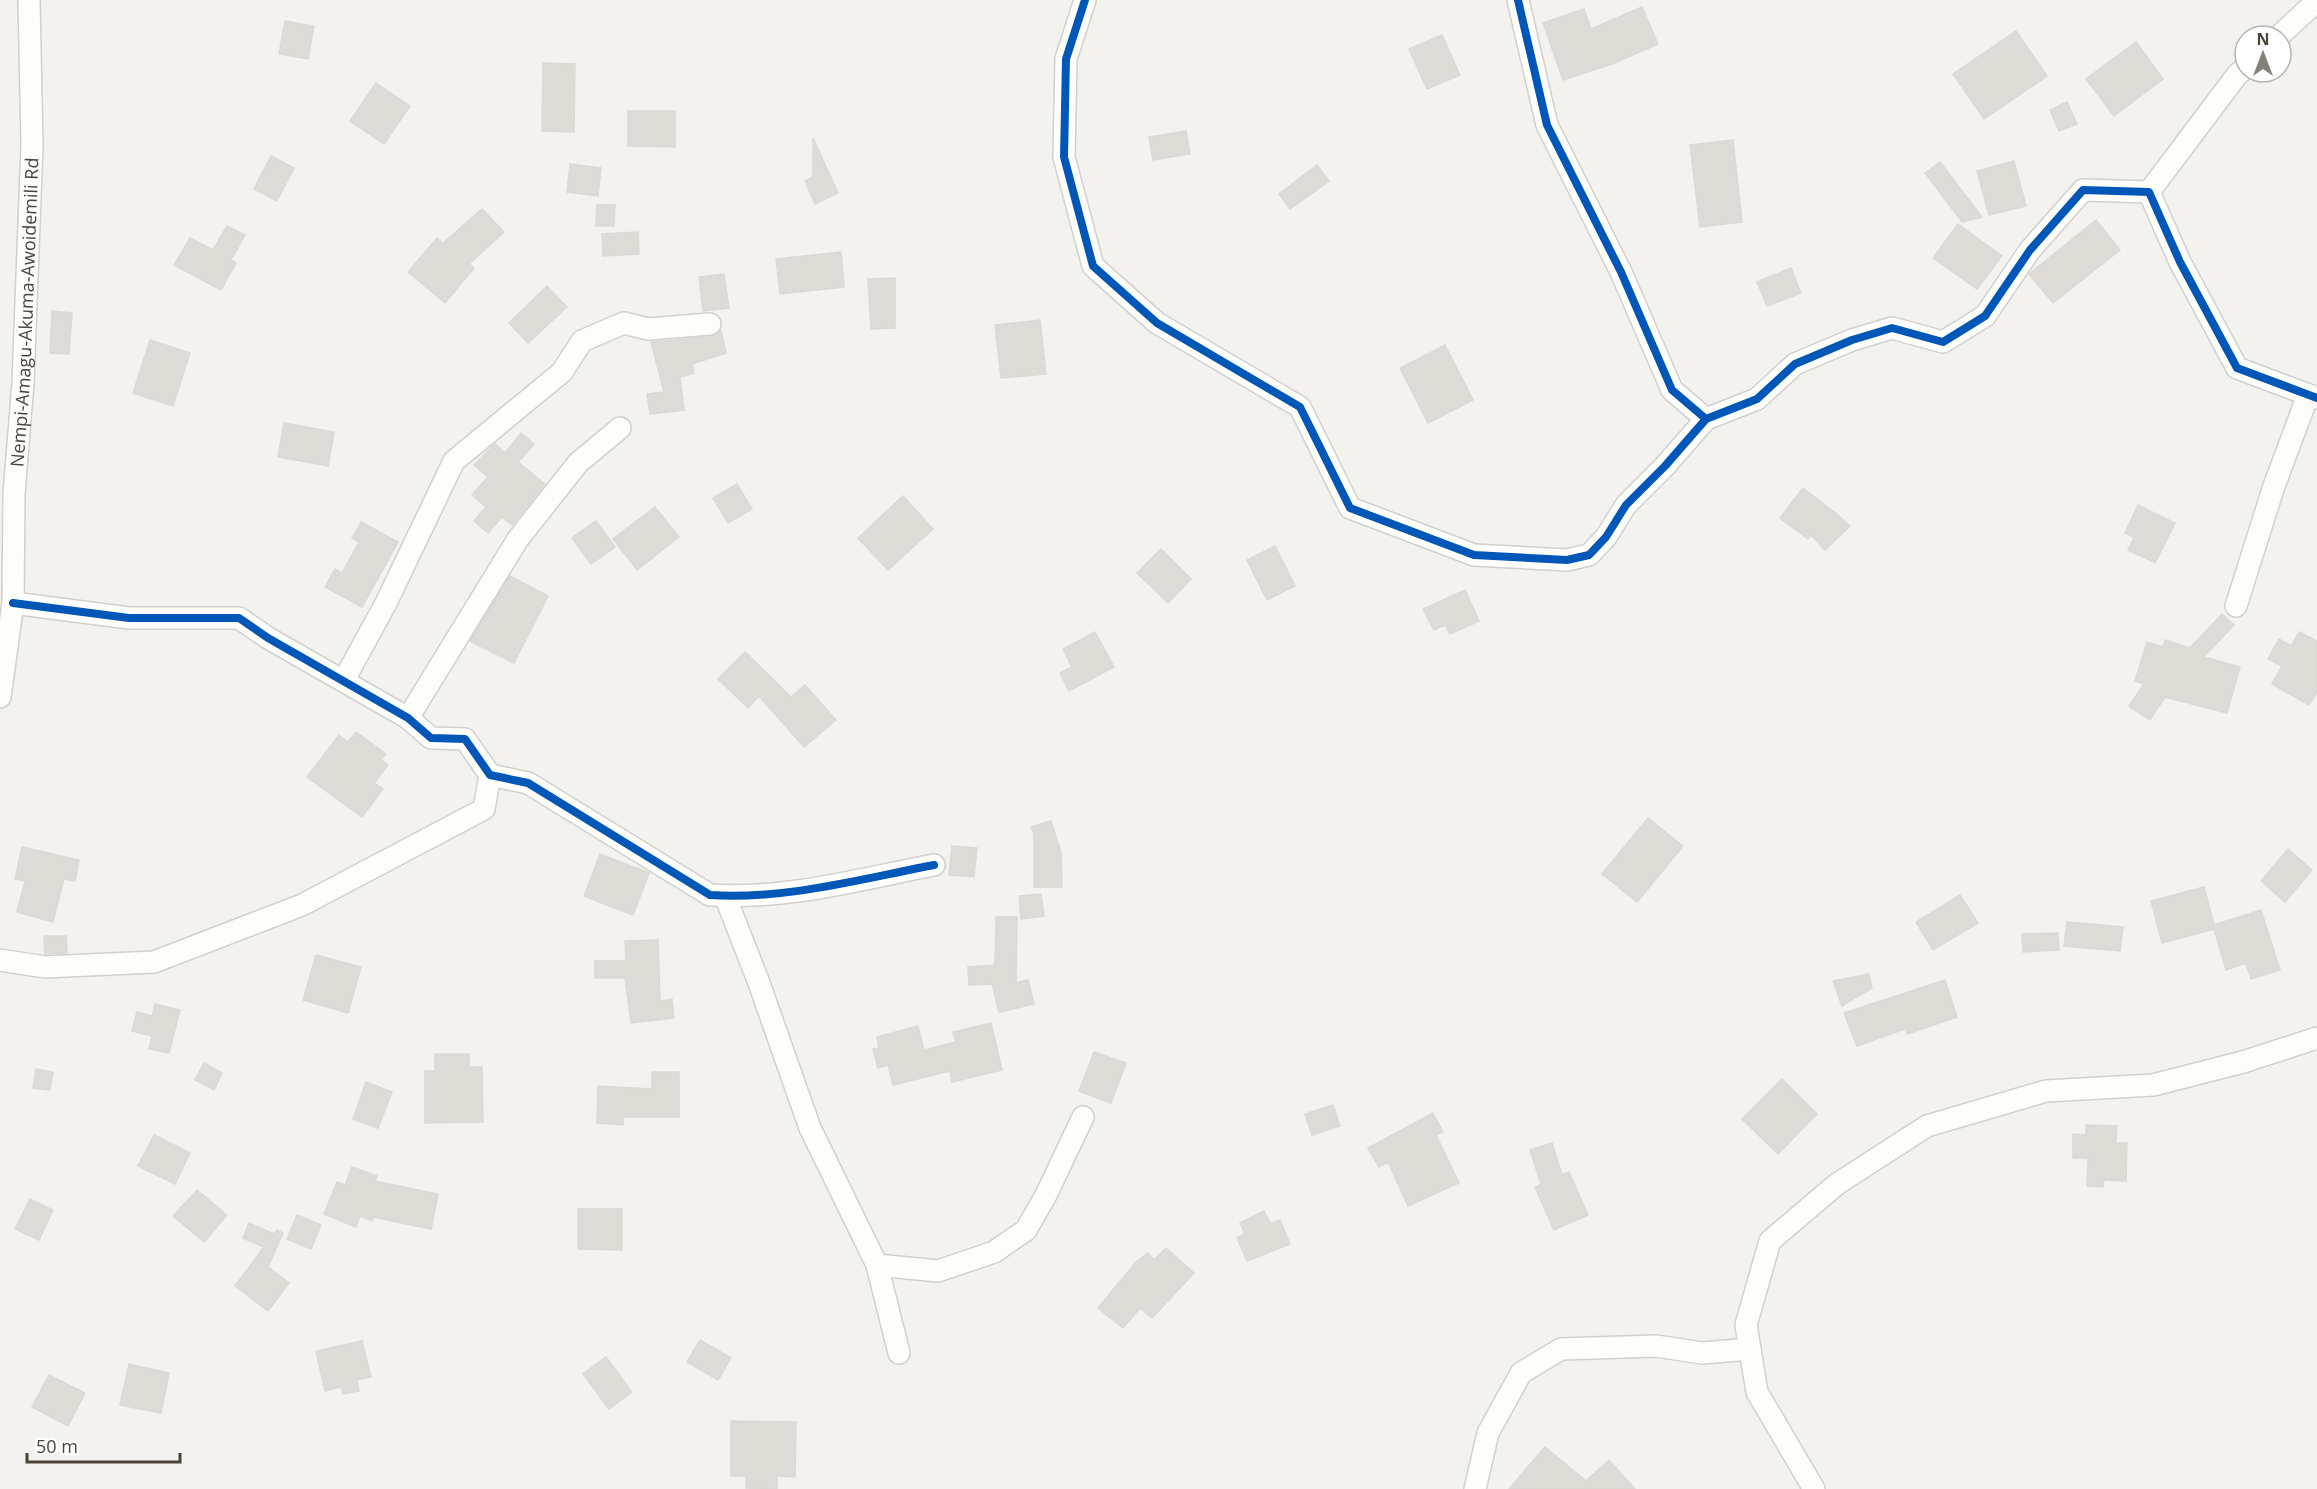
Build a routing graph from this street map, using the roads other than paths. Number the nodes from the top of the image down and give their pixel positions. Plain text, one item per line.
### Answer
1 (29, 0) edge
2 (1085, 0) edge
3 (1518, 0) edge
4 (2317, 1) edge
5 (2292, 24) edge
6 (2233, 80) edge
7 (2149, 192) junction
8 (710, 324) dead end
9 (2313, 397) edge
10 (1706, 419) junction
11 (620, 428) dead end
12 (13, 603) junction
13 (2236, 606) dead end
14 (344, 680) junction
15 (0, 696) edge
16 (408, 718) junction
17 (490, 775) junction
18 (934, 865) dead end
19 (725, 896) junction
20 (0, 960) edge
21 (2317, 1038) edge
22 (1083, 1117) dead end
23 (877, 1265) junction
24 (1750, 1349) junction
25 (899, 1353) dead end
26 (1475, 1489) edge
27 (1814, 1489) edge

1 - 12 street, Nempi-Amagu-Akuma-Awoidemili Rd
2 - 10 street
3 - 10 street
4 - 5 street
6 - 7 street
7 - 9 street
7 - 10 street
8 - 14 street
9 - 13 street
11 - 16 street
12 - 14 street
12 - 15 street, Nempi-Amagu-Akuma-Awoidemili Rd
14 - 16 street
16 - 17 street
17 - 19 street
17 - 20 street
18 - 19 street
19 - 23 street
21 - 24 street
22 - 23 street
23 - 25 street
24 - 26 street
24 - 27 street

